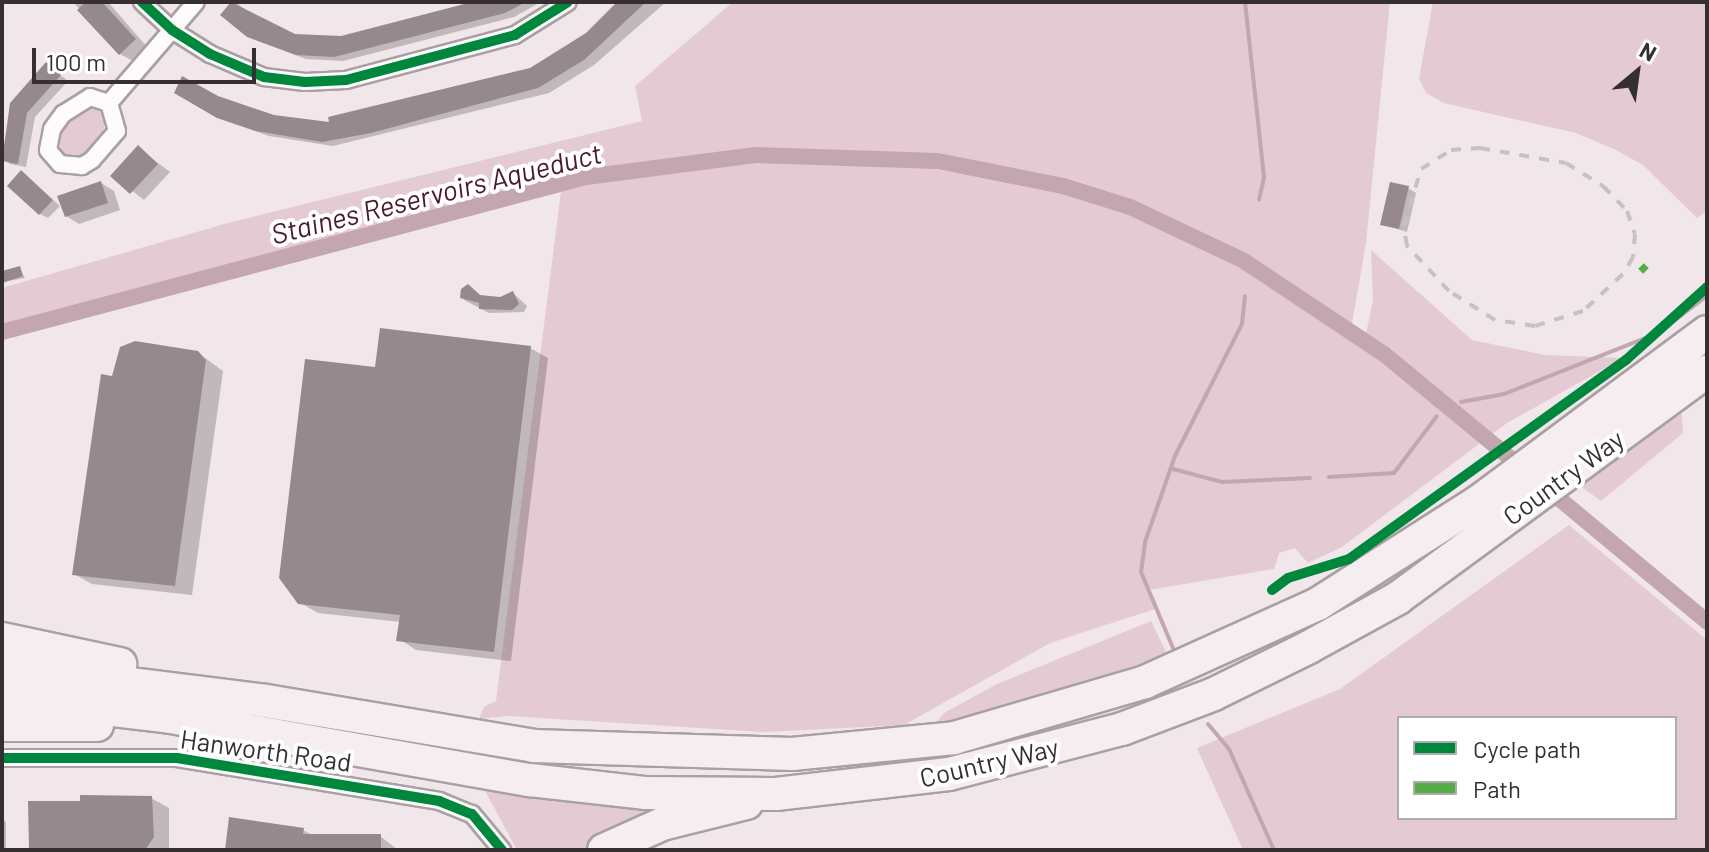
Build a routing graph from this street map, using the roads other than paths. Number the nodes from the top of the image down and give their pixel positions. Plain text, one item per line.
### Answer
1 (142, 2) edge
2 (196, 2) edge
3 (568, 2) edge
4 (172, 30) junction
5 (109, 103) junction
6 (1707, 332) edge
7 (1707, 371) edge
8 (1484, 517) junction
9 (2, 639) edge
10 (2, 668) edge
11 (2, 697) edge
12 (266, 701) junction
13 (171, 717) junction
14 (2, 725) edge
15 (2, 758) edge
16 (776, 794) junction
17 (502, 850) edge
18 (604, 850) edge

1 - 4 street
2 - 4 street
3 - 4 street
4 - 5 street
5 - 5 street
6 - 8 highway, Country Way
7 - 8 highway, Country Way
8 - 12 highway, Country Way
8 - 16 highway, Country Way
9 - 12 highway
10 - 12 highway
11 - 13 highway
13 - 14 highway
13 - 16 highway, Country Way
15 - 17 street, Hanworth Road
16 - 18 highway

